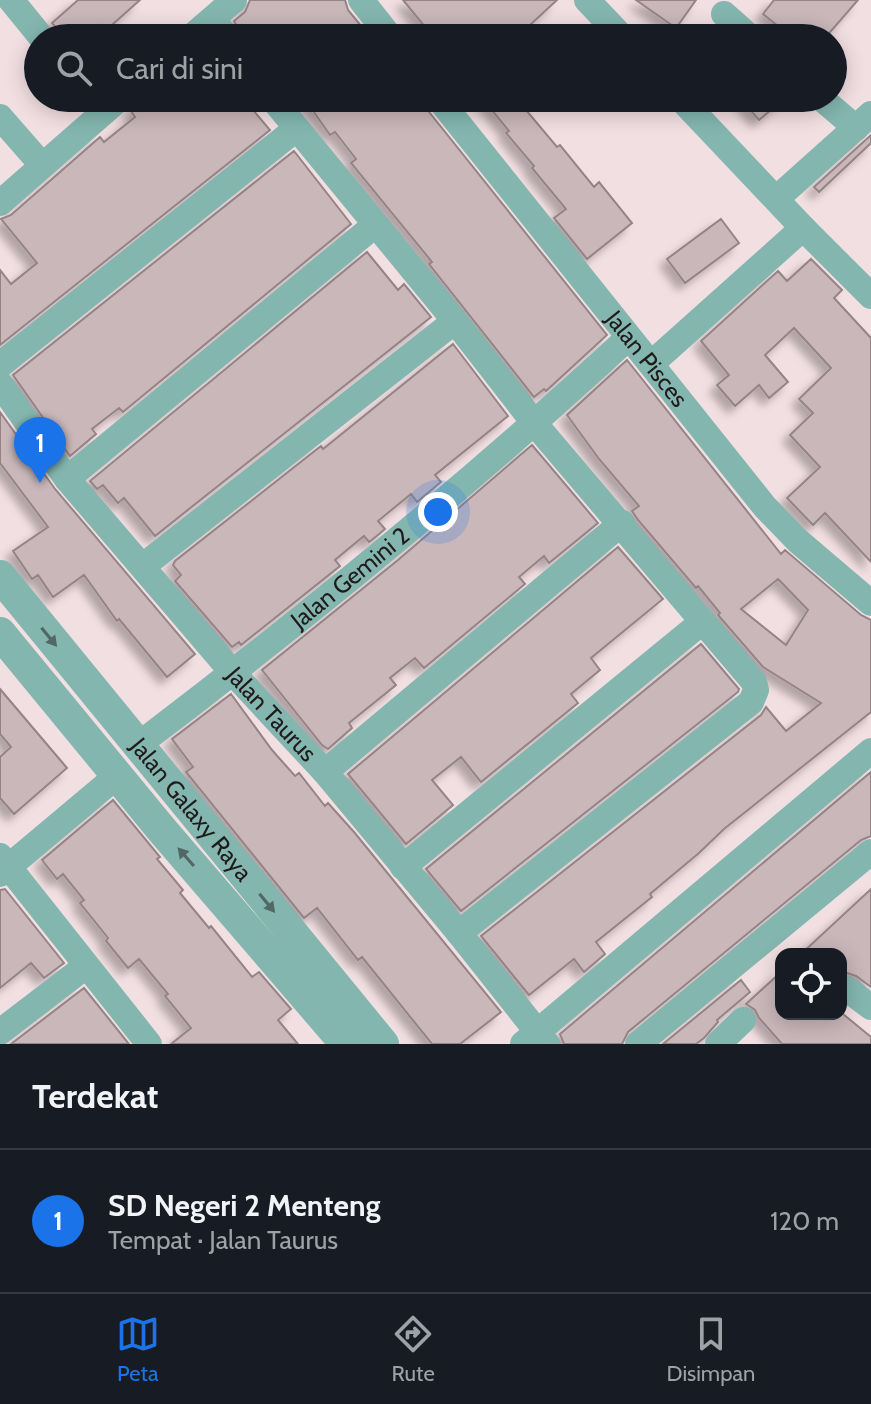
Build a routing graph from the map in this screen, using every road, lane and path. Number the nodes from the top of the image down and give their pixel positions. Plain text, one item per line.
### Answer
1 (11, 0) edge
2 (234, 0) edge
3 (361, 0) edge
4 (587, 0) edge
5 (724, 14) dead end
6 (31, 24) edge
7 (222, 24) edge
8 (380, 24) edge
9 (610, 24) edge
10 (735, 24) edge
11 (95, 112) edge
12 (283, 112) edge
13 (449, 112) edge
14 (693, 112) edge
15 (0, 117) edge
16 (863, 121) edge
17 (296, 129) junction
18 (42, 165) junction
19 (776, 199) junction
20 (0, 203) edge
21 (375, 225) junction
22 (803, 228) junction
23 (871, 296) edge
24 (455, 321) junction
25 (628, 338) junction
26 (651, 364) junction
27 (0, 365) edge
28 (0, 384) edge
29 (535, 424) junction
30 (67, 479) junction
31 (622, 523) junction
32 (143, 566) junction
33 (0, 576) edge
34 (871, 603) edge
35 (702, 622) junction
36 (0, 633) edge
37 (233, 673) junction
38 (138, 745) junction
39 (871, 751) edge
40 (325, 772) junction
41 (118, 775) junction
42 (871, 852) edge
43 (3, 865) edge
44 (403, 867) junction
45 (459, 933) junction
46 (86, 966) junction
47 (847, 989) dead end
48 (871, 1007) edge
49 (743, 1020) dead end
50 (0, 1032) edge
51 (535, 1040) edge
52 (149, 1044) edge
53 (346, 1044) edge
54 (383, 1044) edge
55 (638, 1044) edge
56 (718, 1044) edge

1 - 6 street
2 - 7 street
3 - 8 street
4 - 9 street
5 - 10 street
11 - 18 street
12 - 17 street
13 - 25 street, Jalan Pisces
14 - 19 street
15 - 18 street
16 - 19 street
17 - 21 street
17 - 27 street
18 - 20 street
19 - 22 street
21 - 24 street
21 - 30 street
22 - 23 street
22 - 26 street
24 - 29 street
24 - 32 street
25 - 26 street, Jalan Pisces
25 - 29 street, Jalan Gemini 2
26 - 34 street, Jalan Pisces
28 - 30 street, Jalan Taurus
29 - 31 street
29 - 37 street, Jalan Gemini 2
30 - 32 street, Jalan Taurus
31 - 35 street
31 - 40 street
32 - 37 street, Jalan Taurus
33 -> 38 street, Jalan Galaxy Raya
35 - 44 street
35 - 45 street
36 - 41 street, Jalan Galaxy Raya
37 - 38 street, Jalan Gemini 2
37 - 40 street, Jalan Taurus
38 -> 54 street, Jalan Galaxy Raya
39 - 51 street
40 - 44 street, Jalan Taurus
41 - 43 street
53 -> 41 street, Jalan Galaxy Raya
42 - 55 street
43 - 46 street
44 - 45 street, Jalan Taurus
45 - 51 street, Jalan Taurus
46 - 50 street
46 - 52 street
47 - 48 street
49 - 56 street

